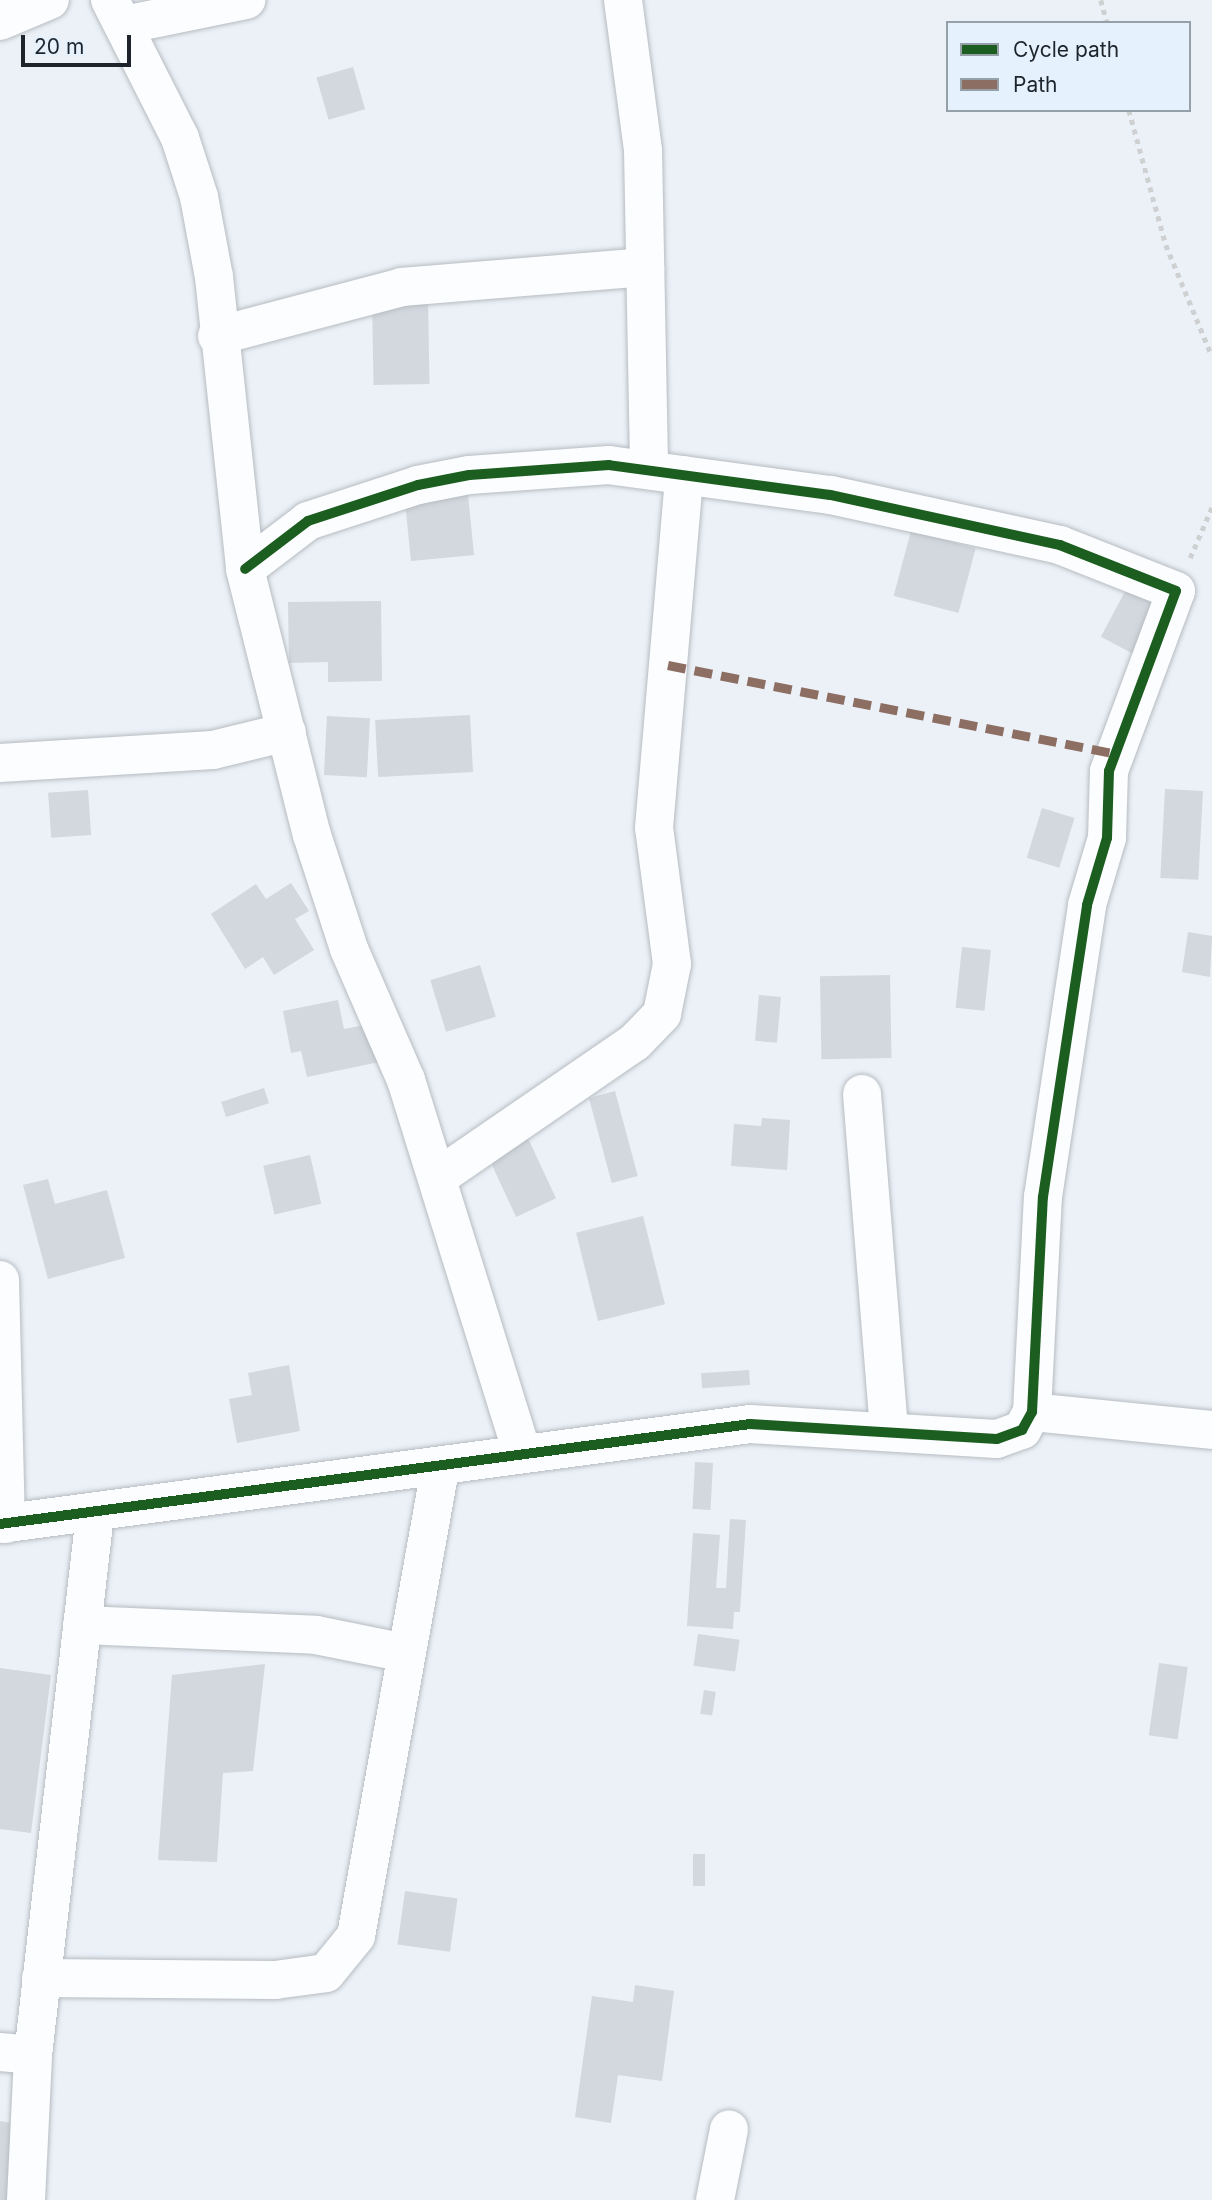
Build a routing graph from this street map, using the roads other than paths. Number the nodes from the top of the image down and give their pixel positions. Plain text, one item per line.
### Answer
1 (50, 0) edge
2 (246, 0) edge
3 (623, 0) edge
4 (117, 12) edge
5 (0, 21) edge
6 (645, 267) junction
7 (217, 336) junction
8 (667, 472) junction
9 (245, 569) junction
10 (287, 732) junction
11 (0, 764) edge
12 (862, 1094) dead end
13 (437, 1178) junction
14 (0, 1280) edge
15 (1032, 1412) junction
16 (889, 1430) junction
17 (1212, 1430) edge
18 (522, 1452) junction
19 (440, 1467) junction
20 (95, 1514) junction
21 (3, 1524) edge
22 (82, 1625) junction
23 (406, 1653) junction
24 (41, 1978) junction
25 (16, 2053) edge
26 (729, 2129) dead end
27 (26, 2200) edge
28 (715, 2200) edge

1 - 5 street
2 - 4 street
3 - 6 street
4 - 7 street
6 - 7 street
6 - 8 street
7 - 9 street
8 - 9 street
8 - 13 street
8 - 15 street
9 - 10 street
10 - 11 street
10 - 13 street
12 - 16 street
13 - 18 street
14 - 21 street
15 - 16 street
15 - 17 street
16 - 18 street
18 - 19 street
19 - 20 street
19 - 23 street
20 - 21 street
20 - 22 street
22 - 23 street
22 - 24 street
23 - 24 street
24 - 25 street
25 - 27 street
26 - 28 street

